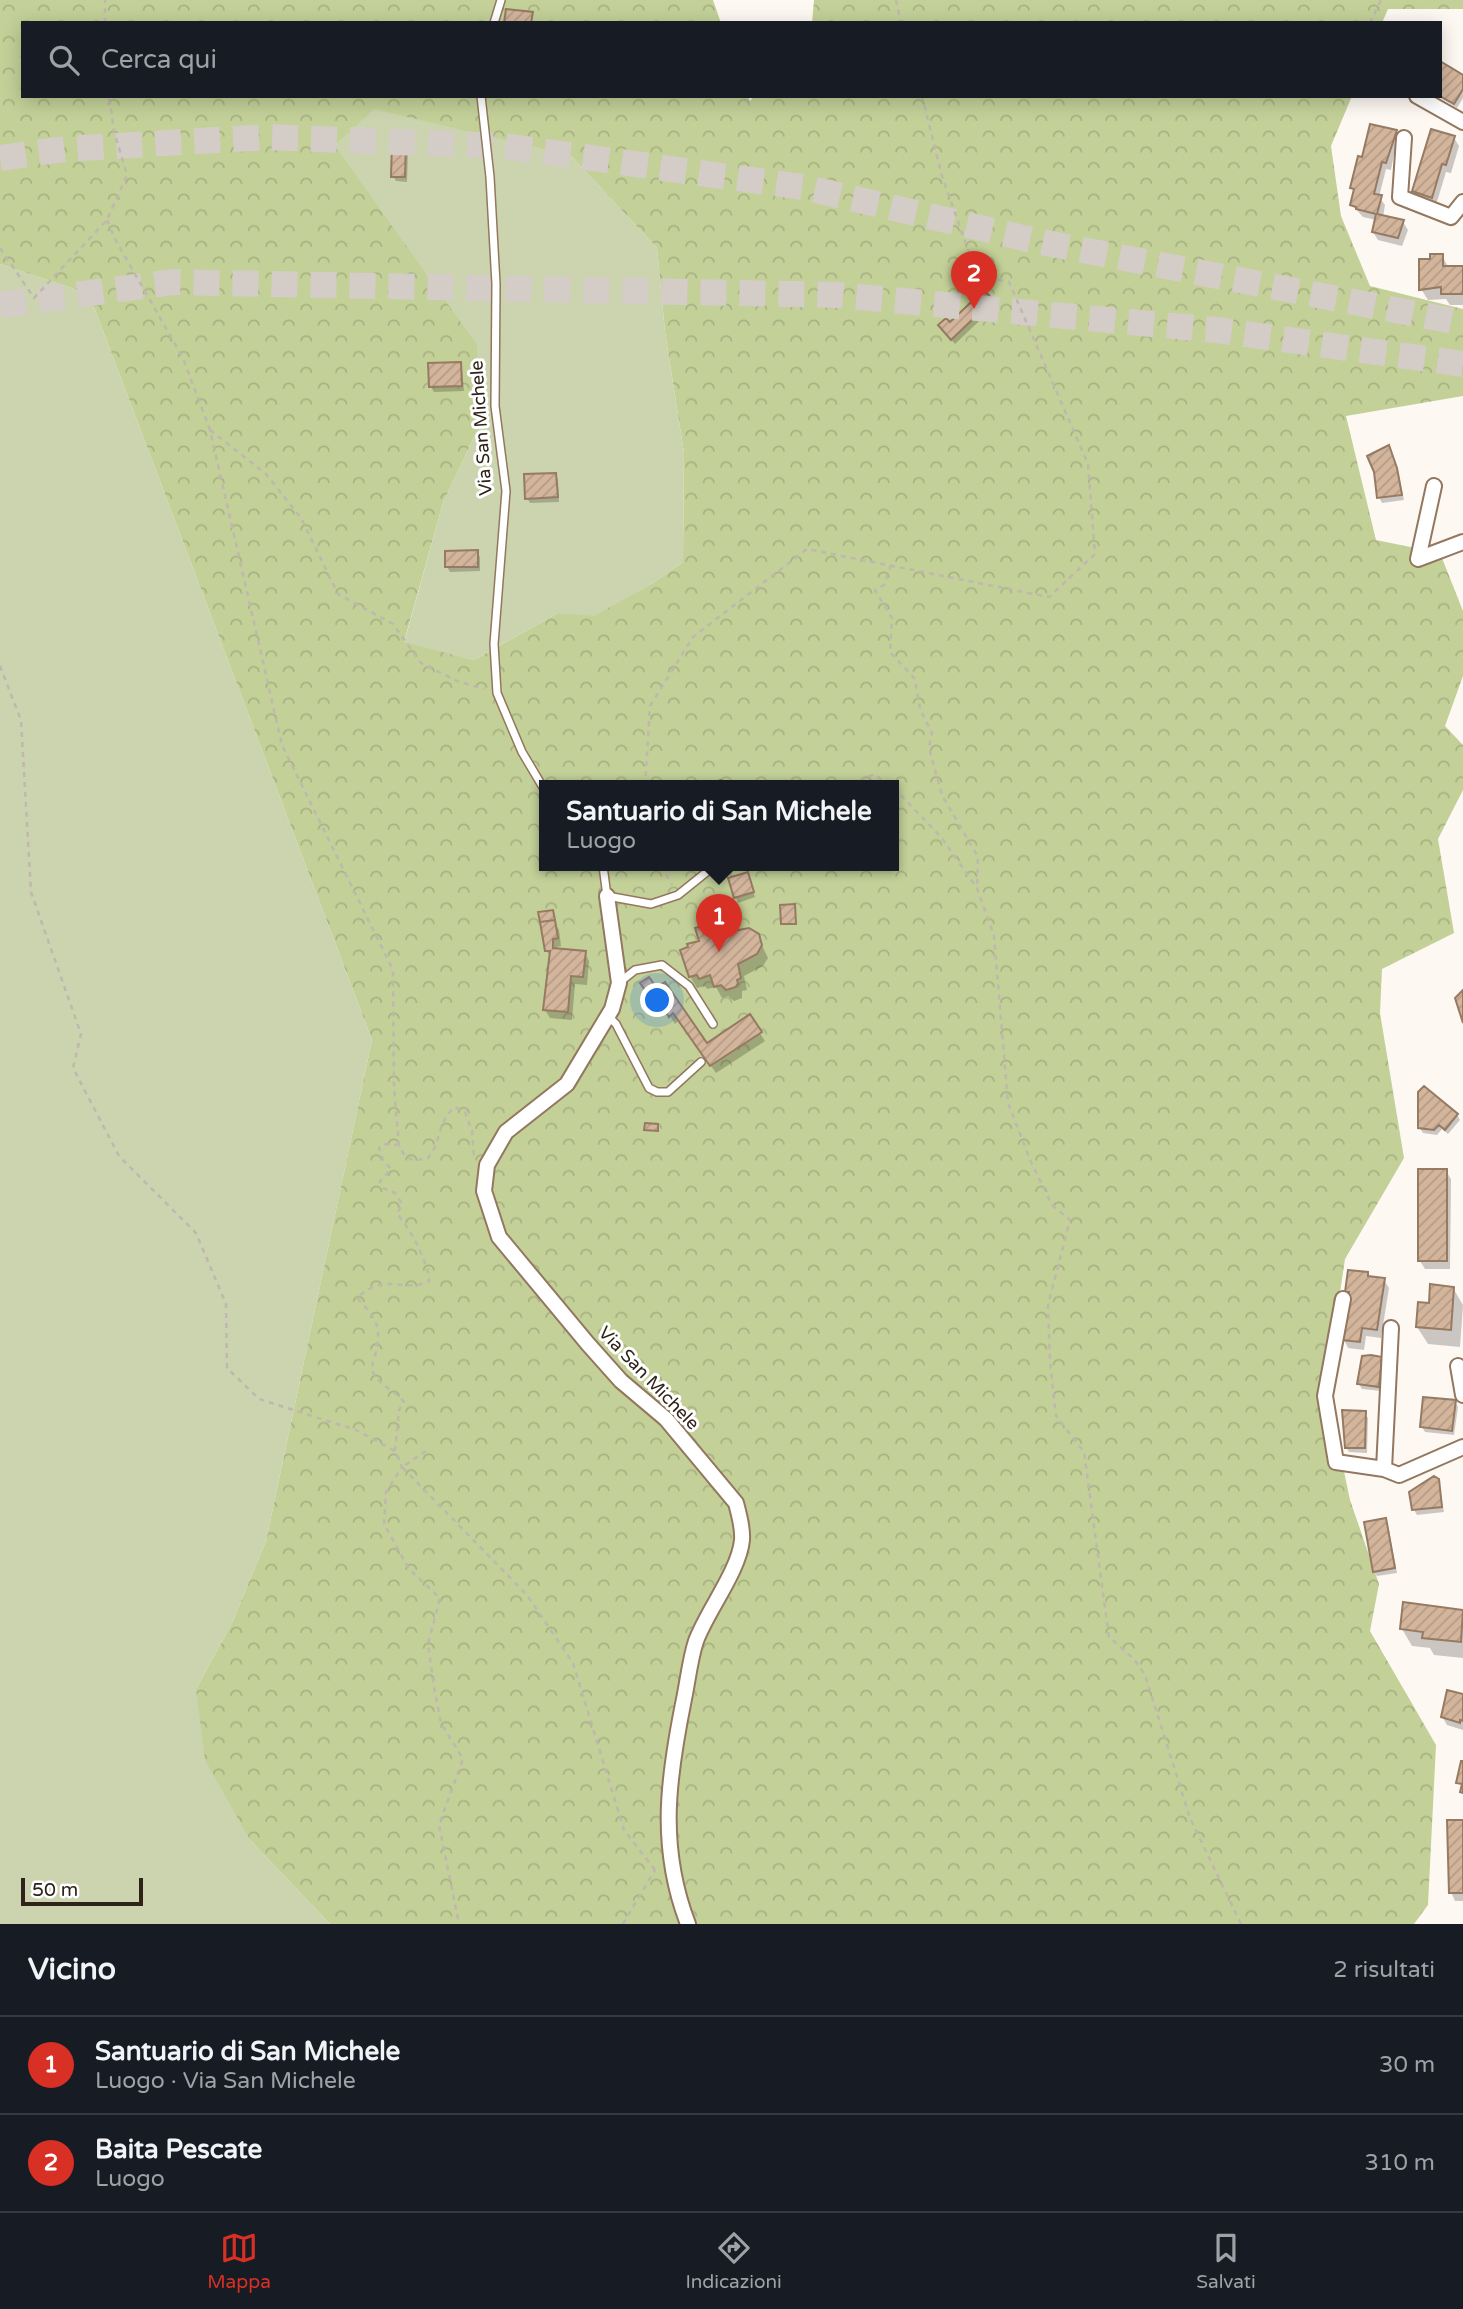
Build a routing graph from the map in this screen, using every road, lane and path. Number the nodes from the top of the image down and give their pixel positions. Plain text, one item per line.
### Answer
1 (105, 0) edge
2 (501, 0) edge
3 (896, 0) edge
4 (1381, 0) edge
5 (105, 21) edge
6 (495, 21) edge
7 (901, 21) edge
8 (1371, 21) edge
9 (109, 98) edge
10 (481, 98) edge
11 (923, 98) edge
12 (1421, 98) edge
13 (1463, 121) edge
14 (1404, 138) dead end
15 (1463, 202) edge
16 (107, 220) junction
17 (0, 248) edge
18 (210, 430) junction
19 (1434, 486) dead end
20 (1463, 542) edge
21 (891, 565) junction
22 (0, 666) edge
23 (497, 693) junction
24 (645, 780) edge
25 (862, 780) edge
26 (882, 780) edge
27 (539, 781) edge
28 (899, 794) edge
29 (604, 871) edge
30 (664, 871) edge
31 (708, 871) edge
32 (977, 888) junction
33 (678, 895) junction
34 (607, 896) junction
35 (619, 983) junction
36 (608, 1016) junction
37 (713, 1024) dead end
38 (701, 1062) dead end
39 (399, 1146) junction
40 (486, 1165) junction
41 (1343, 1299) dead end
42 (1391, 1328) dead end
43 (1458, 1366) dead end
44 (1463, 1395) edge
45 (1463, 1447) edge
46 (395, 1451) junction
47 (426, 1451) dead end
48 (402, 1467) junction
49 (1384, 1469) junction
50 (670, 1846) junction
51 (655, 1870) junction
52 (459, 1924) edge
53 (623, 1924) edge
54 (688, 1924) edge
55 (1241, 1924) edge

1 - 5 path
2 - 6 lane
3 - 7 path
4 - 8 path
9 - 16 path
10 - 23 lane, Via San Michele
11 - 21 path
12 - 13 street
14 - 15 street
16 - 17 path
16 - 18 path
18 - 23 path
18 - 39 path
19 - 20 street
21 - 24 path
21 - 32 path
22 - 46 path
23 - 27 lane, Via San Michele
25 - 26 path
28 - 32 path
29 - 34 lane
30 - 33 path
31 - 33 lane
32 - 55 path
33 - 34 lane
34 - 35 street
35 - 36 street
35 - 37 lane
36 - 38 lane
36 - 40 street
39 - 40 path
39 - 46 path
40 - 50 street, Via San Michele
41 - 49 street
42 - 49 street
43 - 44 street
45 - 49 street
46 - 48 path
47 - 48 path
48 - 51 path
48 - 52 path
50 - 51 path
50 - 54 street, Via San Michele
51 - 53 path

